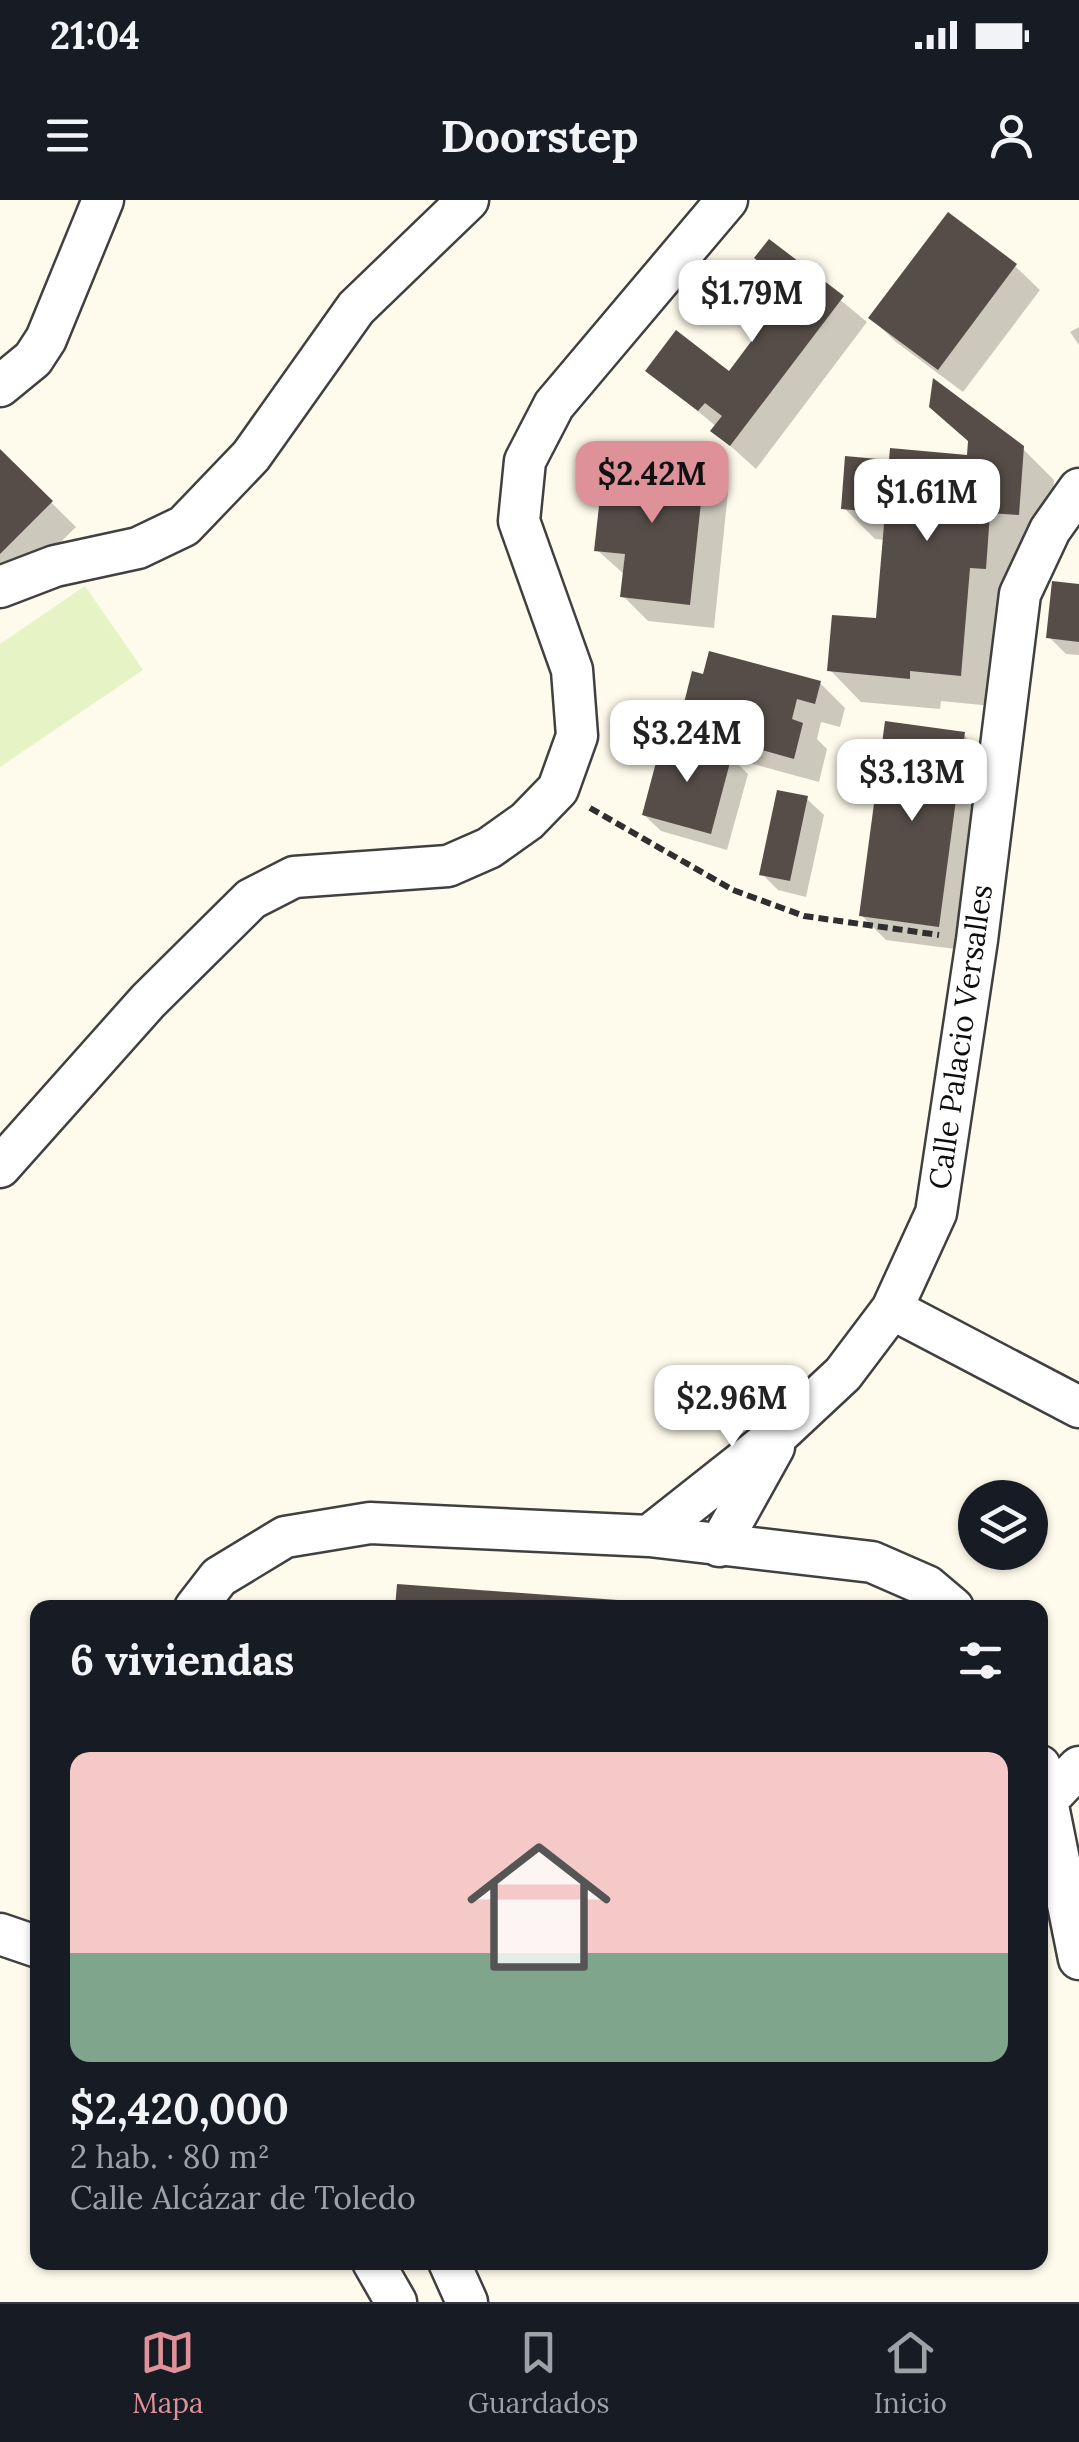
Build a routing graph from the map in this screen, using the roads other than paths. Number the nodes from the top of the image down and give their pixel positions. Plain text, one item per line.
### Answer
1 (103, 200) edge
2 (468, 200) edge
3 (728, 200) edge
4 (0, 386) edge
5 (1079, 490) edge
6 (0, 587) edge
7 (0, 1167) edge
8 (892, 1308) junction
9 (1079, 1407) edge
10 (783, 1430) junction
11 (649, 1536) junction
12 (719, 1546) junction
13 (201, 1600) edge
14 (943, 1600) edge
15 (1079, 1766) edge
16 (1048, 1781) edge
17 (1048, 1798) edge
18 (0, 1934) edge
19 (30, 1944) edge
20 (1079, 1959) edge
21 (378, 2270) edge
22 (452, 2270) edge
23 (396, 2302) edge
24 (467, 2302) edge

1 - 4 street
2 - 6 street
3 - 7 street
5 - 8 street, Calle Palacio Versalles
8 - 9 street
8 - 10 street, Calle Palacio Versalles
10 - 11 street, Calle Palacio Versalles
10 - 12 street, Calle Palacio Versalles
11 - 12 street
11 - 13 street
12 - 14 street
15 - 16 street
17 - 20 street
18 - 19 street
21 - 23 street
22 - 24 street

